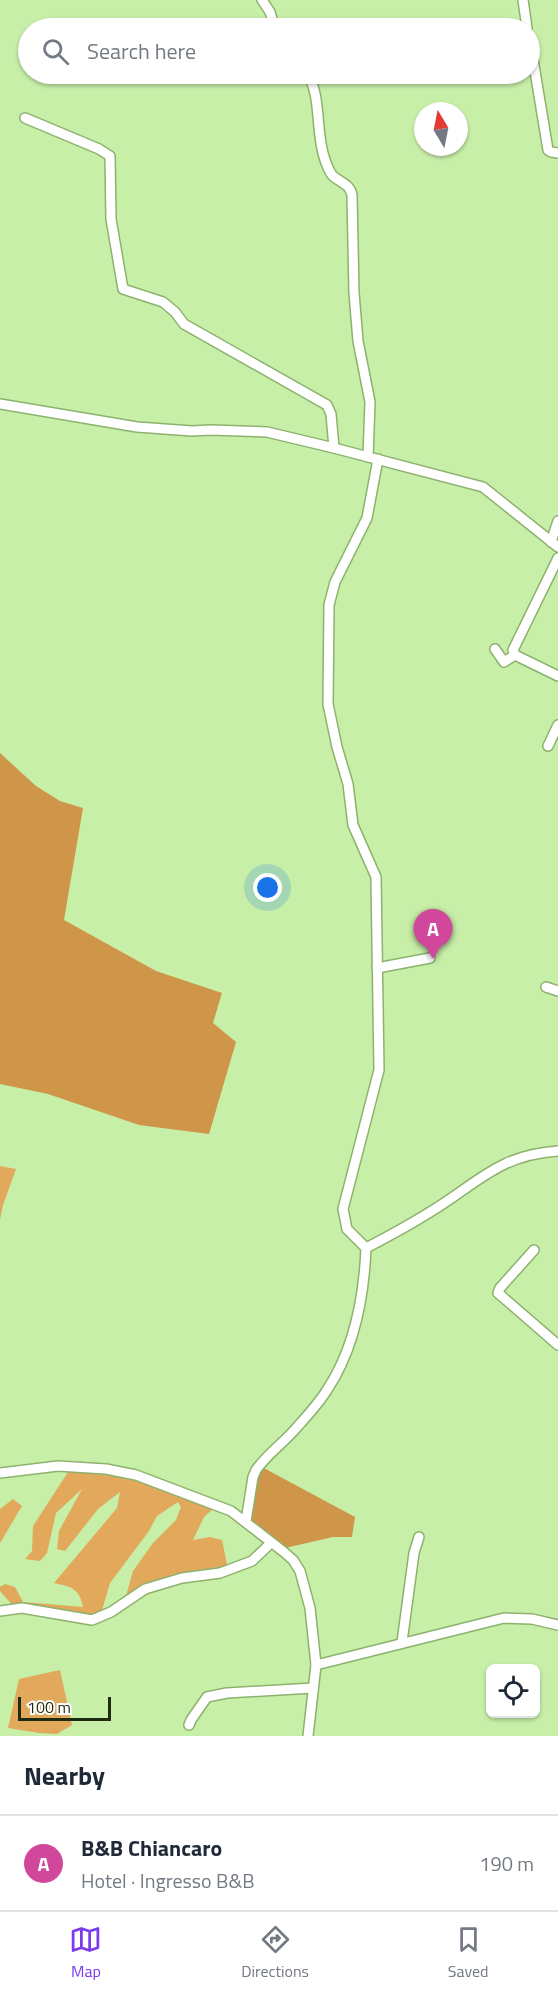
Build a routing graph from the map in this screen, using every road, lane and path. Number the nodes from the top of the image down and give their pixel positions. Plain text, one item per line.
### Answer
1 (262, 0) edge
2 (523, 0) edge
3 (272, 18) edge
4 (526, 18) edge
5 (313, 84) edge
6 (537, 84) edge
7 (25, 118) dead end
8 (558, 153) edge
9 (0, 404) edge
10 (334, 448) junction
11 (373, 458) junction
12 (558, 521) edge
13 (555, 544) edge
14 (558, 558) edge
15 (495, 649) dead end
16 (515, 655) junction
17 (558, 676) edge
18 (558, 725) edge
19 (548, 746) dead end
20 (430, 958) dead end
21 (377, 968) junction
22 (546, 987) dead end
23 (558, 991) edge
24 (558, 1151) edge
25 (366, 1248) junction
26 (534, 1250) dead end
27 (558, 1345) edge
28 (0, 1473) edge
29 (246, 1521) junction
30 (419, 1537) dead end
31 (270, 1543) junction
32 (0, 1611) edge
33 (558, 1625) edge
34 (402, 1642) junction
35 (316, 1665) junction
36 (313, 1688) junction
37 (189, 1725) dead end
38 (308, 1736) edge

1 - 3 street
2 - 4 street
5 - 11 street
6 - 8 street
7 - 10 street
9 - 10 street
10 - 11 street
11 - 13 street
11 - 21 street
12 - 13 street
14 - 16 street
15 - 16 street
16 - 17 street
18 - 19 street
20 - 21 street
21 - 25 street
22 - 23 street
24 - 25 street
25 - 29 street
26 - 27 street
28 - 29 street
29 - 31 street
30 - 34 street
31 - 32 street
31 - 35 street
33 - 34 street
34 - 35 street
35 - 36 street
36 - 37 street
36 - 38 street

